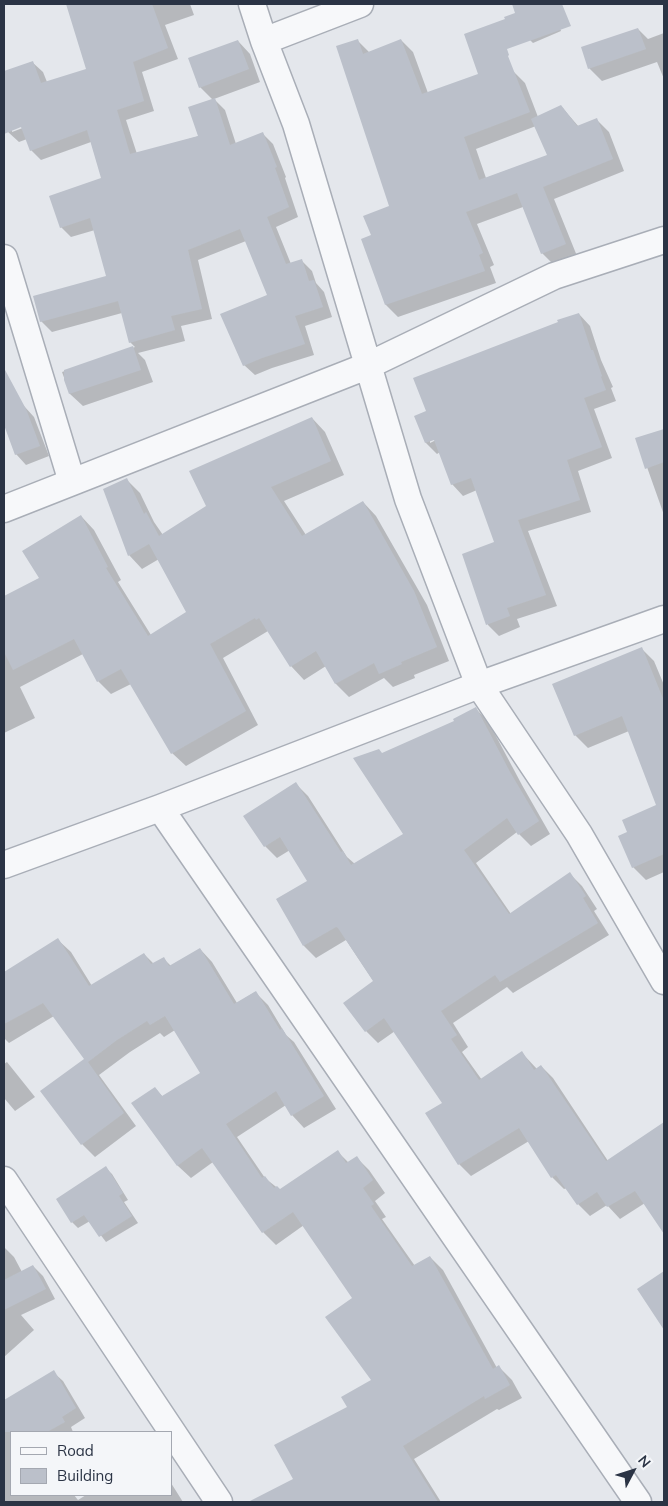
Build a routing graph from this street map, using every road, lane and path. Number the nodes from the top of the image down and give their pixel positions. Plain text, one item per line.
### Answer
1 (252, 4) edge
2 (360, 4) edge
3 (264, 41) junction
4 (664, 240) edge
5 (4, 258) edge
6 (367, 366) junction
7 (72, 482) junction
8 (4, 509) edge
9 (664, 619) edge
10 (479, 685) junction
11 (160, 808) junction
12 (4, 865) edge
13 (658, 955) edge
14 (664, 981) edge
15 (4, 1180) edge
16 (172, 1431) edge
17 (172, 1432) edge
18 (219, 1502) edge
19 (638, 1502) edge

1 - 3 street
2 - 3 street
3 - 6 street
4 - 6 street
5 - 7 street
6 - 7 street
6 - 10 street
7 - 8 street
9 - 10 street
10 - 11 street
10 - 13 street
11 - 12 street
11 - 19 street
13 - 14 street
15 - 16 street
17 - 18 street

